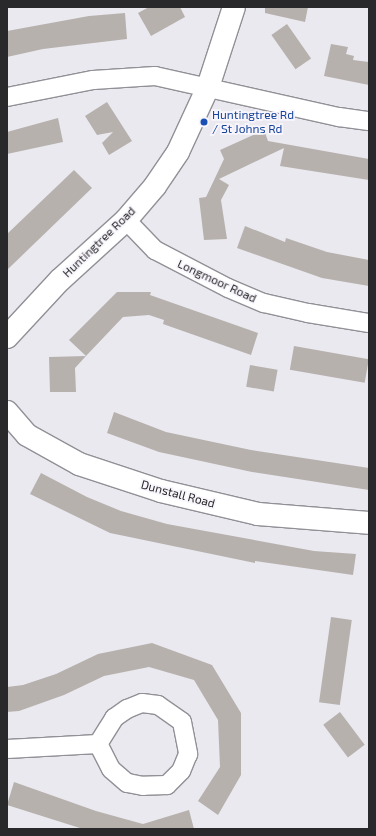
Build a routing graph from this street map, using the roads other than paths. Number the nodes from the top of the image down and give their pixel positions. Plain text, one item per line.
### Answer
1 (234, 7) edge
2 (208, 87) junction
3 (7, 97) edge
4 (369, 121) edge
5 (126, 220) junction
6 (369, 323) edge
7 (7, 337) edge
8 (7, 412) edge
9 (369, 523) edge
10 (98, 744) junction
11 (7, 749) edge

1 - 2 street, Huntingtree Road
2 - 3 street
2 - 4 street
2 - 5 street, Huntingtree Road
5 - 6 street, Longmoor Road
5 - 7 street, Huntingtree Road
8 - 9 street, Dunstall Road
10 - 10 street
10 - 11 street

